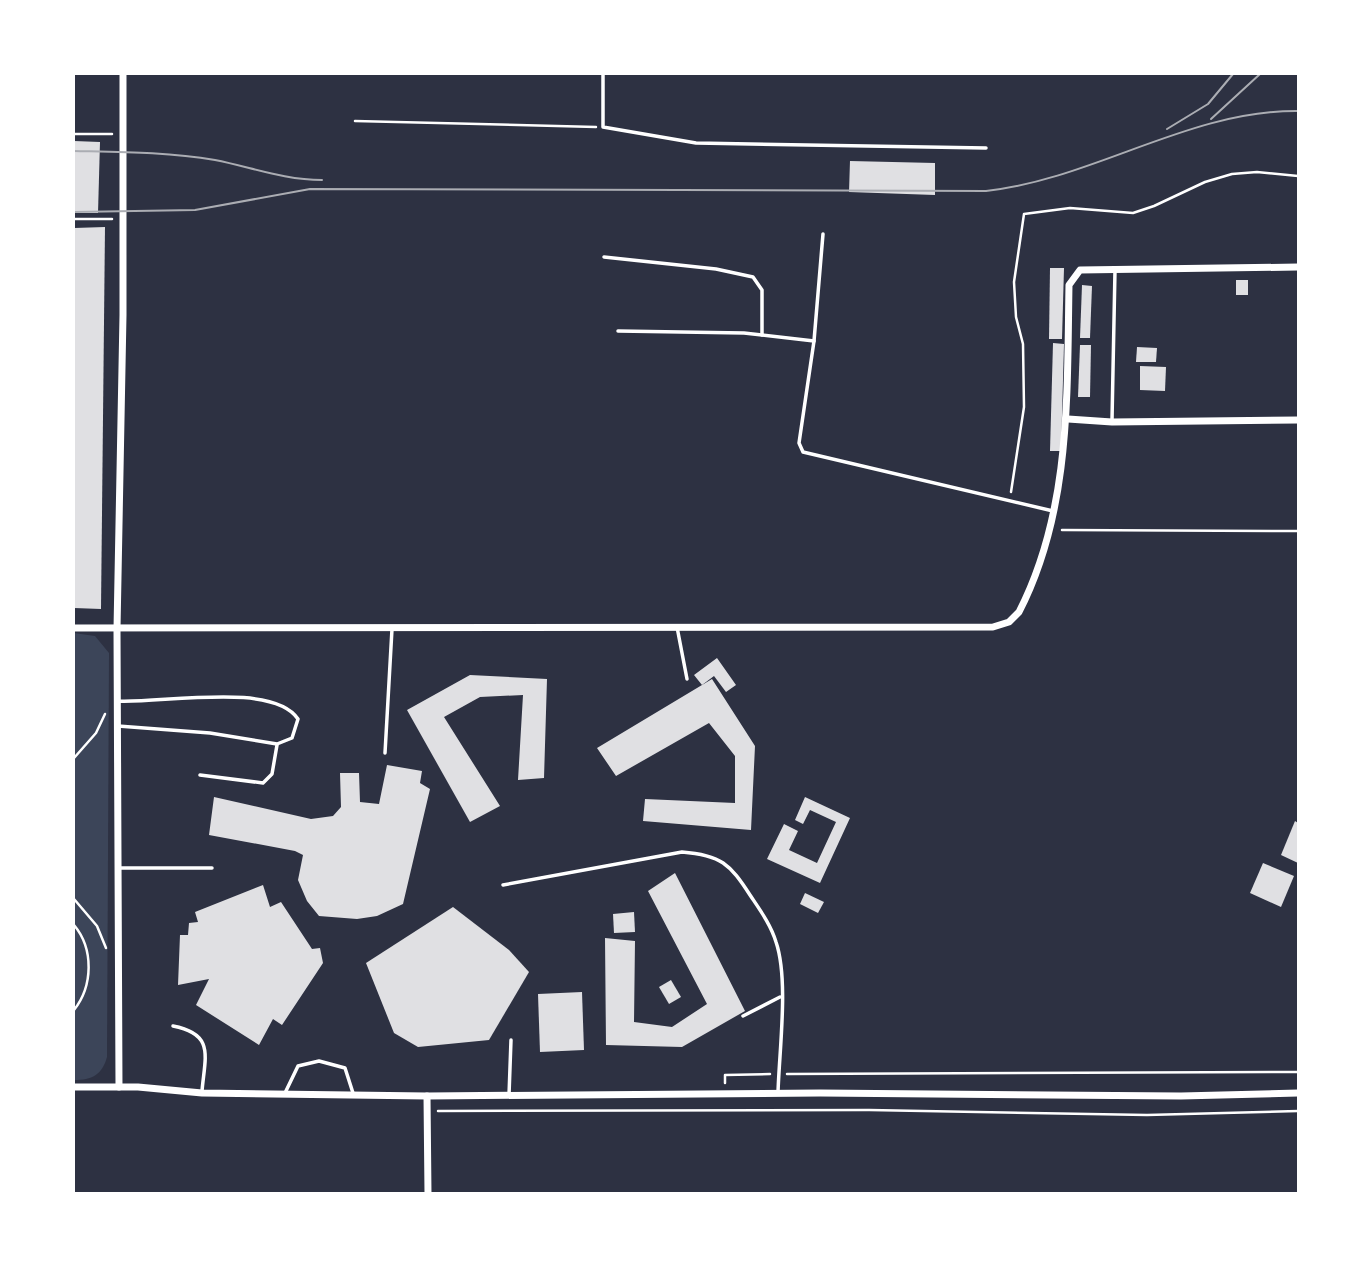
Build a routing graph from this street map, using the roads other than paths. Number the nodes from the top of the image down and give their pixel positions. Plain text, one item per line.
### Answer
1 (123, 74) edge
2 (603, 74) edge
3 (986, 148) dead end
4 (823, 234) dead end
5 (604, 257) dead end
6 (1298, 267) edge
7 (1115, 270) junction
8 (618, 331) dead end
9 (762, 335) junction
10 (814, 341) junction
11 (1068, 419) junction
12 (1298, 420) edge
13 (1112, 422) junction
14 (1053, 511) junction
15 (677, 627) junction
16 (74, 628) edge
17 (392, 628) junction
18 (117, 629) junction
19 (687, 679) dead end
20 (117, 697) junction
21 (117, 726) junction
22 (277, 744) junction
23 (385, 753) dead end
24 (200, 775) dead end
25 (117, 867) junction
26 (212, 869) dead end
27 (503, 885) dead end
28 (780, 997) junction
29 (743, 1016) dead end
30 (173, 1026) dead end
31 (511, 1040) dead end
32 (74, 1087) edge
33 (119, 1087) junction
34 (202, 1093) junction
35 (285, 1093) junction
36 (353, 1093) junction
37 (778, 1093) junction
38 (1298, 1093) edge
39 (509, 1095) junction
40 (427, 1096) junction
41 (428, 1194) edge

1 - 18 street
2 - 3 lane
4 - 10 lane
5 - 9 lane
6 - 7 street
7 - 11 street
7 - 13 lane
8 - 9 lane
9 - 10 lane
10 - 14 lane
11 - 13 street
11 - 14 street
12 - 13 street
14 - 15 street
15 - 17 street
15 - 19 lane
16 - 18 street
17 - 18 street
17 - 23 lane
18 - 20 street
20 - 21 street
20 - 22 lane
21 - 22 lane
21 - 25 street
22 - 24 lane
25 - 26 lane
25 - 33 street
27 - 28 lane
28 - 29 lane
28 - 37 lane
30 - 34 lane
31 - 39 lane
32 - 33 street
33 - 34 street
34 - 35 street
35 - 36 street
35 - 36 lane
36 - 40 street
37 - 38 street
37 - 39 street
39 - 40 street
40 - 41 street

